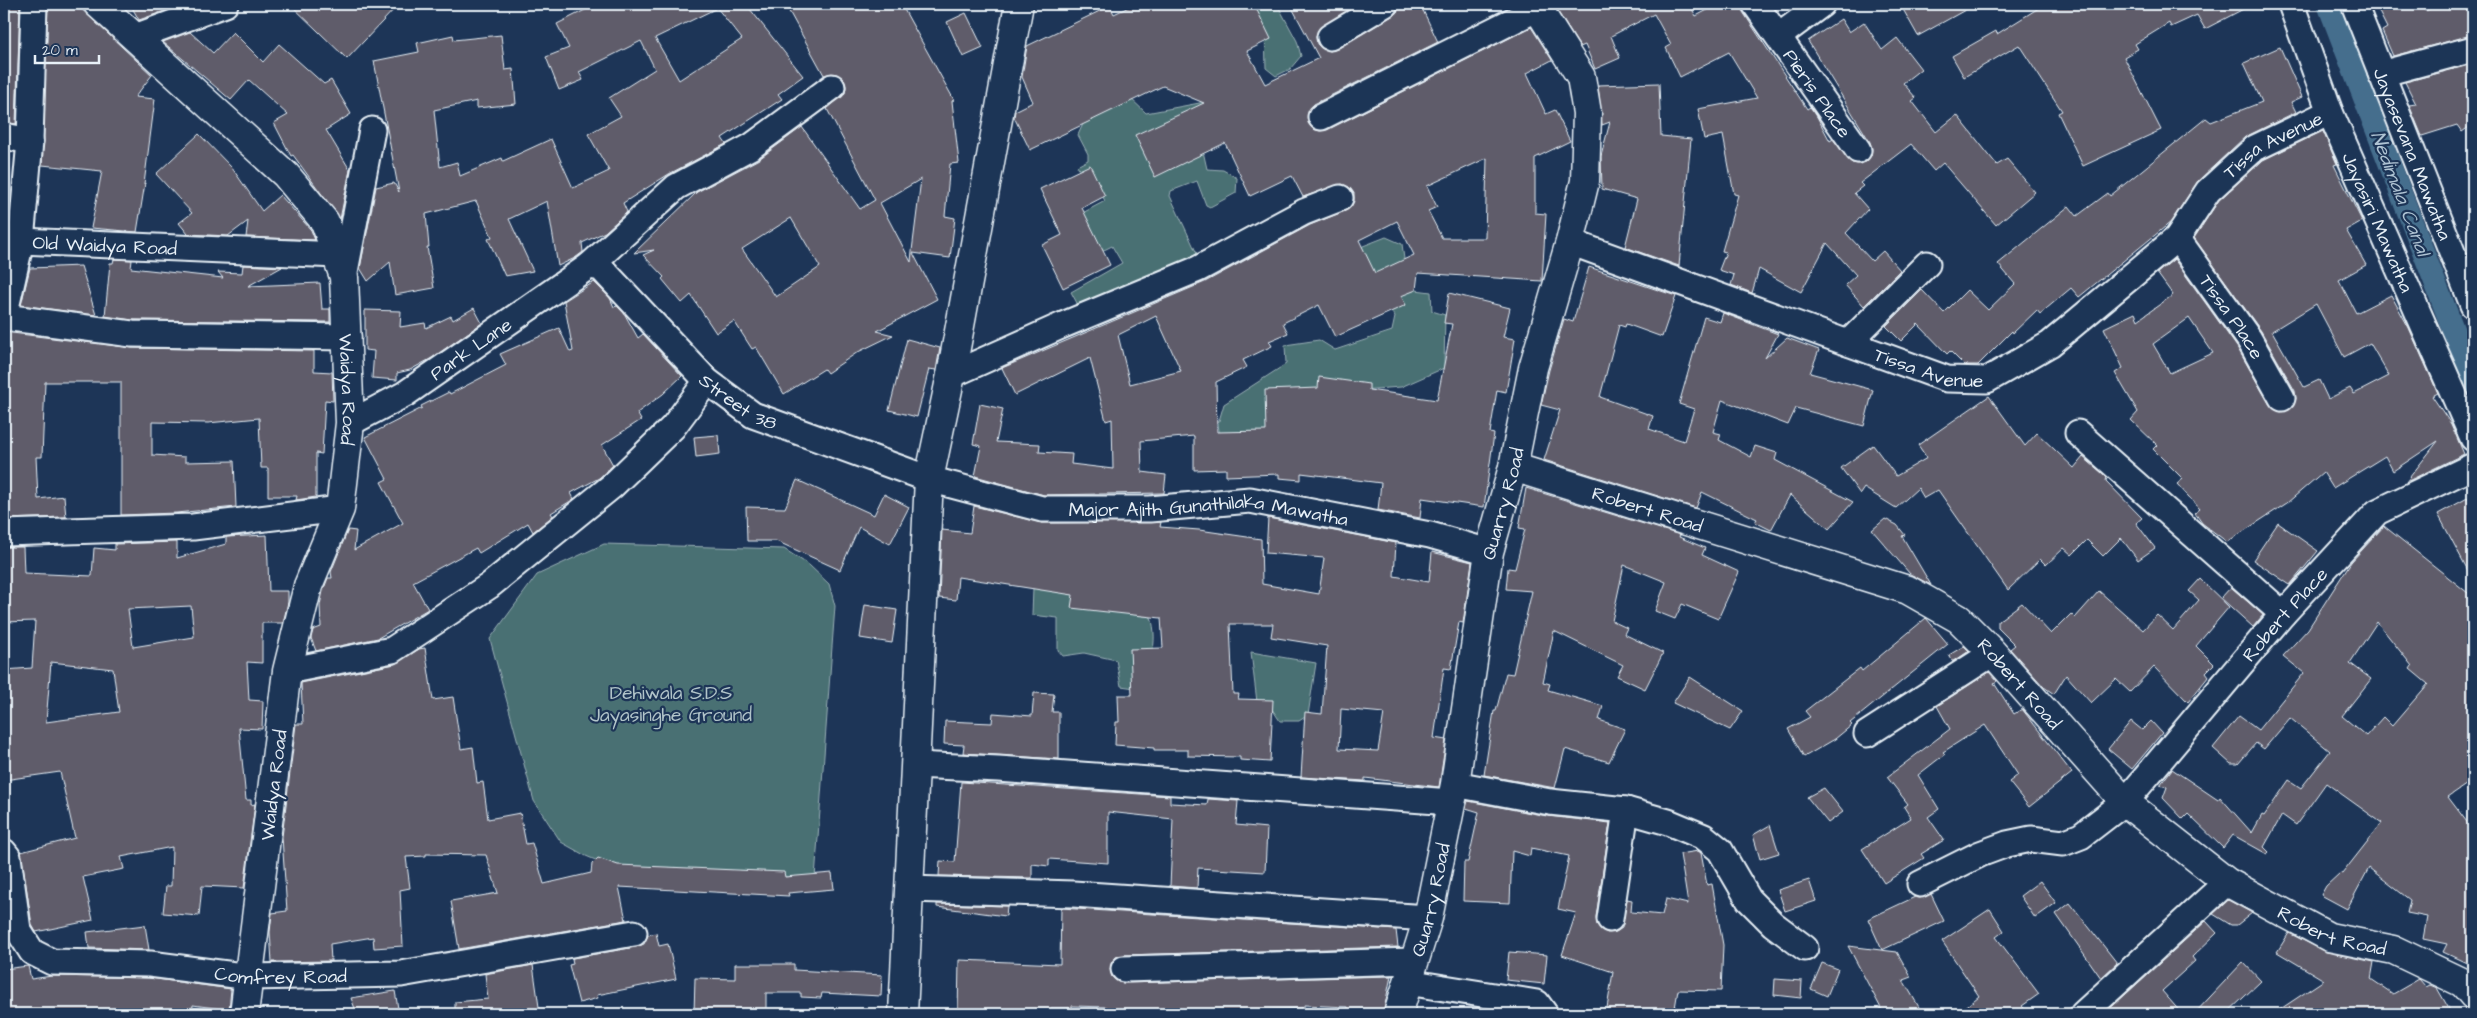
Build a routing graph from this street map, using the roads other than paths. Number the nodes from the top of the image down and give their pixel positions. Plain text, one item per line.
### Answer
1 (34, 4) edge
2 (98, 4) edge
3 (225, 4) edge
4 (1019, 4) edge
5 (1385, 4) edge
6 (1755, 4) edge
7 (1822, 4) edge
8 (2291, 4) edge
9 (2354, 4) edge
10 (1540, 5) edge
11 (1779, 36) junction
12 (135, 37) junction
13 (1330, 37) dead end
14 (2473, 49) edge
15 (2382, 74) junction
16 (832, 87) dead end
17 (2330, 112) junction
18 (1321, 117) dead end
19 (372, 130) dead end
20 (4, 136) edge
21 (30, 141) junction
22 (1858, 150) dead end
23 (1340, 198) dead end
24 (2178, 238) junction
25 (21, 241) junction
26 (1570, 242) junction
27 (1927, 264) dead end
28 (340, 266) junction
29 (589, 266) junction
30 (2473, 305) edge
31 (4, 317) edge
32 (348, 337) junction
33 (1848, 343) junction
34 (951, 375) junction
35 (707, 380) junction
36 (2282, 398) dead end
37 (350, 423) junction
38 (2078, 433) dead end
39 (2473, 438) edge
40 (2473, 466) edge
41 (1513, 467) junction
42 (929, 478) junction
43 (340, 509) junction
44 (4, 533) edge
45 (1488, 552) junction
46 (2283, 614) junction
47 (1993, 653) junction
48 (286, 671) junction
49 (1867, 734) dead end
50 (915, 765) junction
51 (1453, 793) junction
52 (2125, 802) junction
53 (1626, 810) junction
54 (4, 852) edge
55 (2228, 882) junction
56 (1920, 884) dead end
57 (909, 889) junction
58 (1428, 918) junction
59 (1610, 919) dead end
60 (634, 932) dead end
61 (1805, 948) dead end
62 (1124, 969) dead end
63 (1411, 971) junction
64 (250, 977) junction
65 (2473, 995) edge
66 (244, 1014) edge
67 (903, 1014) edge
68 (1398, 1014) edge
69 (1545, 1014) edge
70 (2084, 1014) edge

1 - 21 street, Old Waidya Road
2 - 12 street, Waidya Road
3 - 12 street
4 - 34 street
5 - 13 street
6 - 11 street, Pieris Place
7 - 11 street, Pieris Place
8 - 17 street, Jayasiri Mawatha
9 - 15 street, Jayasevana Mawatha
10 - 18 street
10 - 26 street, Quarry Road
11 - 22 street, Pieris Place
12 - 28 street, Waidya Road
14 - 15 street
15 - 30 street, Jayasevana Mawatha
16 - 29 street, Park Lane
17 - 24 street, Tissa Avenue
17 - 39 street, Jayasiri Mawatha
19 - 28 street
20 - 21 street
21 - 25 street, Old Waidya Road
23 - 34 street
24 - 33 street, Tissa Avenue
24 - 36 street, Tissa Place
25 - 28 street, Old Waidya Road
25 - 31 street
26 - 33 street, Tissa Avenue
26 - 41 street, Quarry Road
27 - 33 street
28 - 32 street, Waidya Road
29 - 35 street, Street 38
29 - 37 street, Park Lane
31 - 32 street
32 - 37 street, Waidya Road
34 - 42 street
35 - 42 street, Street 38
35 - 48 street
37 - 43 street, Waidya Road
38 - 46 street
40 - 46 street, Robert Place
41 - 45 street, Quarry Road
41 - 47 street, Robert Road
42 - 45 street, Major Ajith Gunathilaka Mawatha
42 - 50 street
43 - 44 street
43 - 48 street, Waidya Road
45 - 51 street, Quarry Road
46 - 52 street, Robert Place
47 - 49 street
47 - 52 street, Robert Road
48 - 64 street, Waidya Road
50 - 51 street
50 - 57 street
51 - 53 street
51 - 58 street, Quarry Road
52 - 55 street, Robert Road
52 - 56 street, Robert Place
53 - 59 street
53 - 61 street
54 - 64 street, Comfrey Road
55 - 65 street, Robert Road
55 - 70 street
57 - 58 street
57 - 67 street
58 - 63 street, Quarry Road
60 - 64 street, Comfrey Road
62 - 63 street
63 - 68 street, Quarry Road
63 - 69 street
64 - 66 street, Waidya Road

